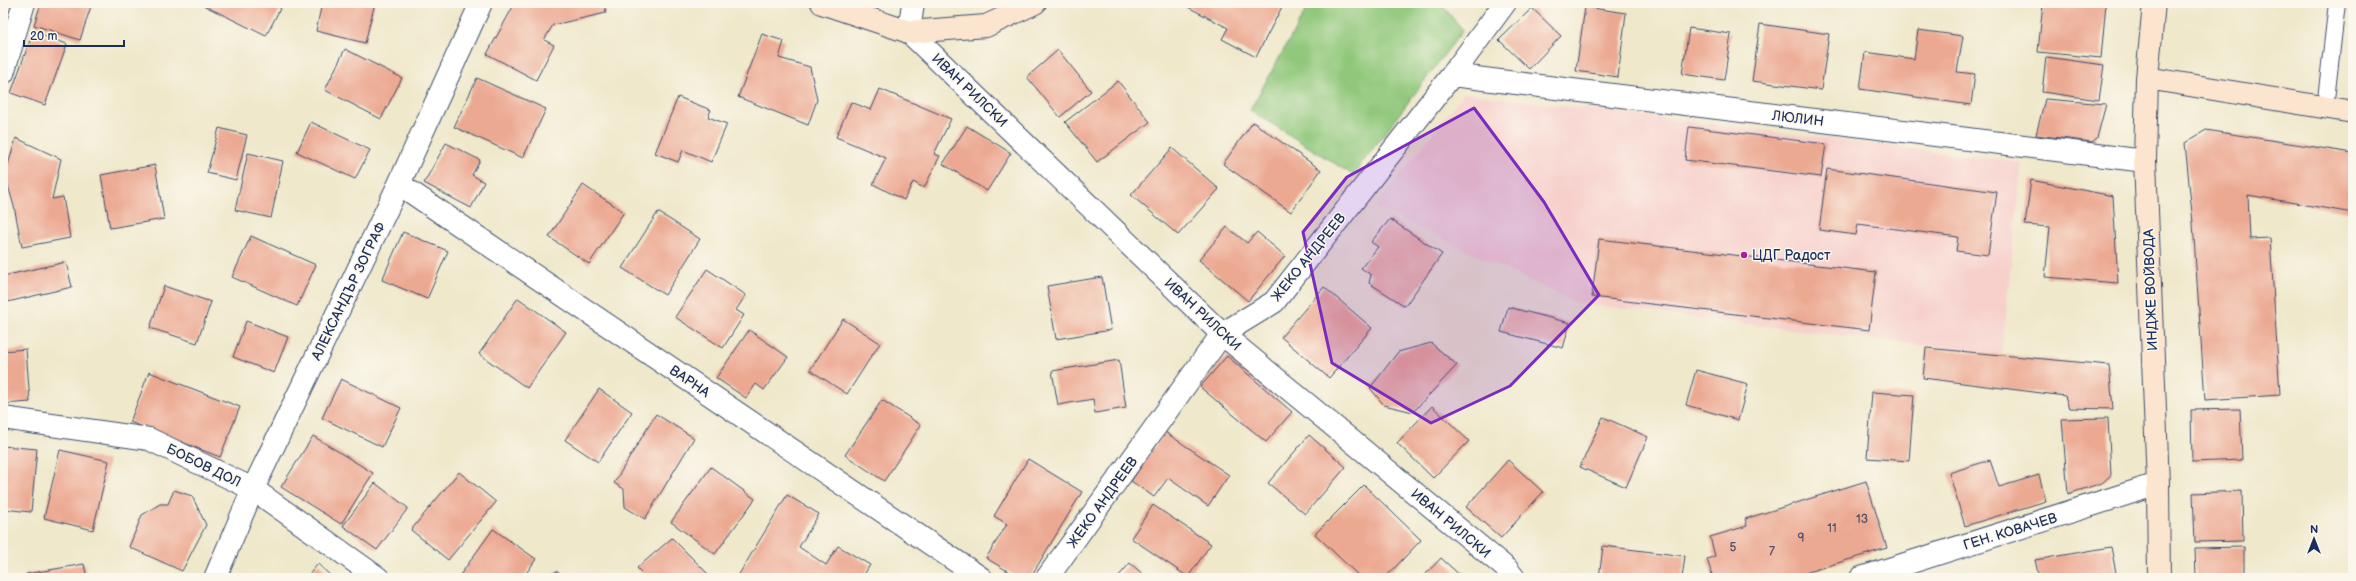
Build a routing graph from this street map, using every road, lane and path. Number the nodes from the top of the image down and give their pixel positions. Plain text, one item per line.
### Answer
1 (24, 3) edge
2 (481, 3) edge
3 (822, 3) edge
4 (913, 3) edge
5 (1035, 3) edge
6 (1505, 3) edge
7 (2154, 3) edge
8 (2337, 3) edge
9 (910, 32) junction
10 (3, 74) edge
11 (1452, 75) junction
12 (2147, 78) junction
13 (2325, 108) junction
14 (2353, 112) edge
15 (2145, 161) junction
16 (399, 184) junction
17 (1222, 334) junction
18 (3, 418) edge
19 (2158, 484) junction
20 (253, 489) junction
21 (215, 578) edge
22 (378, 578) edge
23 (981, 578) edge
24 (1047, 578) edge
25 (1514, 578) edge
26 (1861, 578) edge
27 (2159, 578) edge

1 - 10 street
2 - 16 street, АЛЕКСАНДЪР ЗОГРАФ
3 - 9 street
4 - 9 street
5 - 9 street
6 - 11 street, ЖЕКО АНДРЕЕВ
7 - 12 street, ИНДЖЕ ВОЙВОДА
8 - 13 lane
9 - 17 street, ИВАН РИЛСКИ
11 - 15 street, ЛЮЛИН
11 - 17 street, ЖЕКО АНДРЕЕВ
12 - 13 street
12 - 15 street, ИНДЖЕ ВОЙВОДА
13 - 14 street
15 - 19 street, ИНДЖЕ ВОЙВОДА
16 - 20 street, АЛЕКСАНДЪР ЗОГРАФ
16 - 23 street, ВАРНА
17 - 24 street, ЖЕКО АНДРЕЕВ
17 - 25 street, ИВАН РИЛСКИ
18 - 20 street, БОБОВ ДОЛ
19 - 26 street, ГЕН. КОВАЧЕВ
19 - 27 street, ИНДЖЕ ВОЙВОДА
20 - 21 street, АЛЕКСАНДЪР ЗОГРАФ
20 - 22 street, БОБОВ ДОЛ

